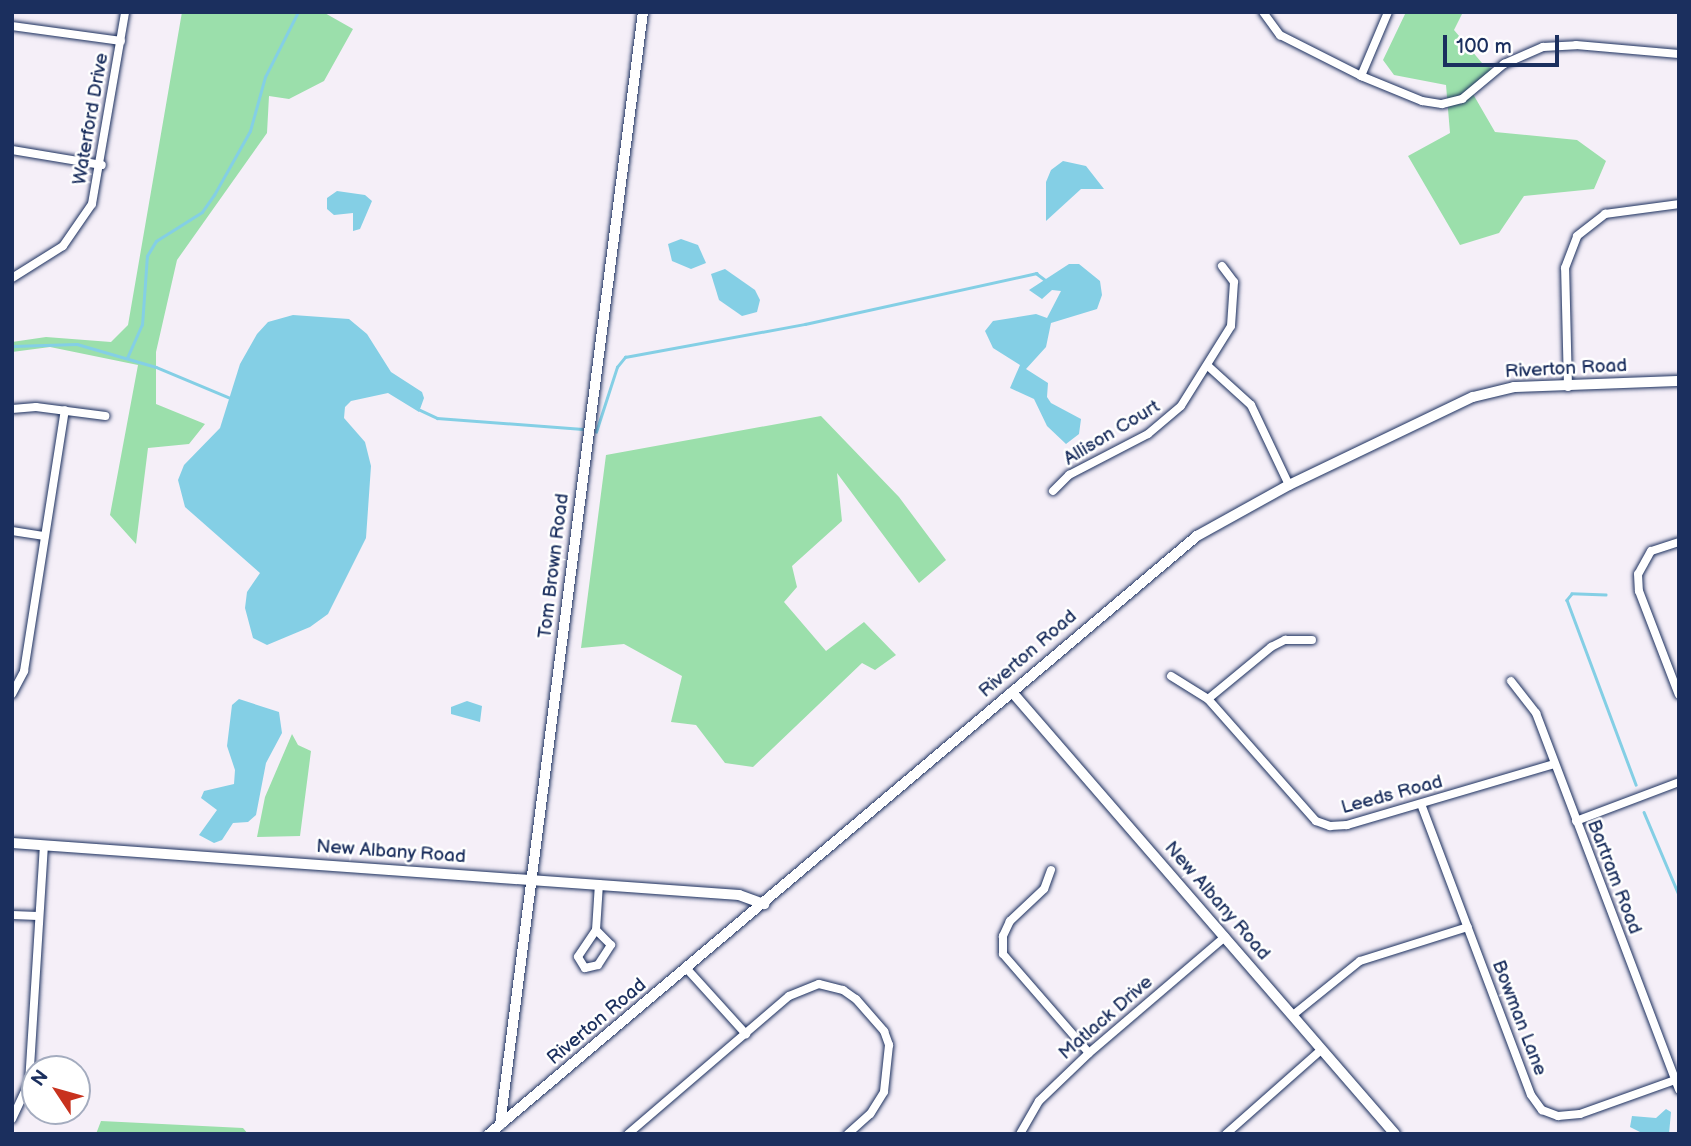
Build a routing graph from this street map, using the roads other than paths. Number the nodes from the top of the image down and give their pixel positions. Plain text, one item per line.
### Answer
1 (125, 12) edge
2 (643, 12) edge
3 (1263, 12) edge
4 (1388, 12) edge
5 (12, 26) edge
6 (121, 41) junction
7 (1679, 54) edge
8 (1361, 76) junction
9 (12, 150) edge
10 (102, 165) junction
11 (1679, 204) edge
12 (1222, 266) dead end
13 (12, 278) edge
14 (1208, 366) junction
15 (1679, 381) edge
16 (1568, 387) junction
17 (12, 410) edge
18 (65, 410) junction
19 (105, 416) dead end
20 (1289, 485) junction
21 (1053, 491) dead end
22 (12, 531) edge
23 (45, 536) junction
24 (1679, 542) edge
25 (1312, 640) dead end
26 (1171, 676) dead end
27 (1511, 681) dead end
28 (1012, 692) junction
29 (12, 694) edge
30 (1679, 695) edge
31 (1208, 699) junction
32 (1554, 764) junction
33 (1679, 782) edge
34 (1421, 804) junction
35 (1576, 821) junction
36 (12, 844) edge
37 (44, 846) junction
38 (1051, 870) dead end
39 (530, 879) junction
40 (599, 884) junction
41 (764, 904) junction
42 (12, 915) edge
43 (38, 916) junction
44 (1468, 927) junction
45 (596, 930) junction
46 (1225, 937) junction
47 (687, 969) junction
48 (1293, 1015) junction
49 (746, 1034) junction
50 (1322, 1049) junction
51 (1088, 1053) junction
52 (1675, 1080) junction
53 (1679, 1090) edge
54 (12, 1119) edge
55 (500, 1125) junction
56 (489, 1134) edge
57 (628, 1134) edge
58 (848, 1134) edge
59 (1020, 1134) edge
60 (1226, 1134) edge
61 (1395, 1134) edge

1 - 6 street, Waterford Drive
2 - 39 street, Tom Brown Road
3 - 8 street
4 - 8 street
5 - 6 street
6 - 10 street, Waterford Drive
7 - 8 street
9 - 10 street
10 - 13 street, Waterford Drive
11 - 16 street
12 - 14 street, Allison Court
14 - 20 street
14 - 21 street, Allison Court
15 - 16 main road, Riverton Road
16 - 20 main road, Riverton Road
17 - 18 street
18 - 19 street
18 - 23 street
20 - 28 main road, Riverton Road
22 - 23 street
23 - 29 street
24 - 30 street
25 - 31 street
26 - 31 street, Leeds Road
27 - 32 street, Bartram Road
28 - 41 main road, Riverton Road
28 - 46 main road, New Albany Road
31 - 34 street, Leeds Road
32 - 34 street, Leeds Road
32 - 35 street, Bartram Road
33 - 35 street
34 - 44 street, Bowman Lane
35 - 52 street, Bartram Road
36 - 37 street, New Albany Road
37 - 39 street, New Albany Road
37 - 43 street
38 - 51 street
39 - 40 street, New Albany Road
39 - 55 street, Tom Brown Road
40 - 41 street, New Albany Road
40 - 45 street
41 - 47 main road, Riverton Road
42 - 43 street
43 - 54 street
44 - 48 street
44 - 52 street, Bowman Lane
45 - 45 street
46 - 48 main road, New Albany Road
46 - 51 street, Matlack Drive
47 - 49 street
47 - 55 main road, Riverton Road
48 - 50 main road, New Albany Road
49 - 57 street
49 - 58 street
50 - 60 street
50 - 61 main road, New Albany Road
51 - 59 street, Matlack Drive
52 - 53 street, Bartram Road
55 - 56 main road, Riverton Road

